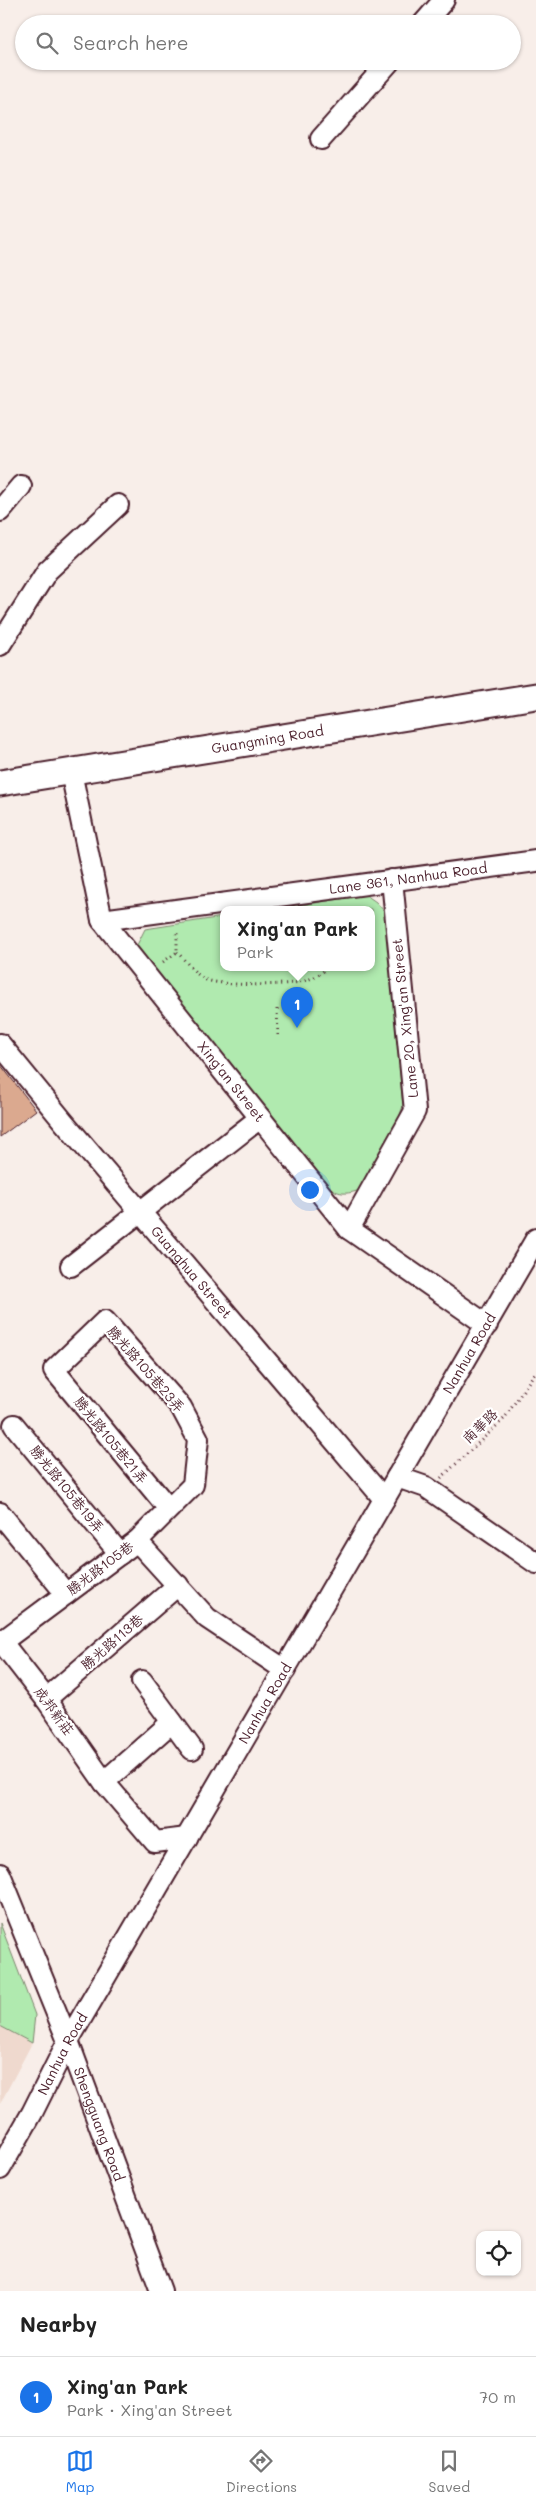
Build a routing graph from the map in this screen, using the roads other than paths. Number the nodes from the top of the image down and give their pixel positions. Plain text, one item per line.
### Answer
1 (444, 0) edge
2 (431, 15) edge
3 (382, 70) edge
4 (322, 139) dead end
5 (21, 486) dead end
6 (118, 505) dead end
7 (0, 511) edge
8 (0, 645) edge
9 (536, 696) edge
10 (71, 772) junction
11 (0, 784) edge
12 (536, 861) edge
13 (392, 880) junction
14 (102, 920) junction
15 (0, 1044) edge
16 (260, 1118) junction
17 (141, 1212) junction
18 (349, 1229) junction
19 (536, 1239) edge
20 (71, 1266) dead end
21 (487, 1325) junction
22 (54, 1370) joint
23 (14, 1425) dead end
24 (397, 1478) junction
25 (193, 1485) joint
26 (384, 1499) junction
27 (169, 1510) junction
28 (0, 1513) edge
29 (137, 1541) junction
30 (120, 1554) junction
31 (536, 1563) edge
32 (178, 1585) junction
33 (66, 1594) junction
34 (1, 1642) edge
35 (285, 1670) junction
36 (142, 1680) dead end
37 (46, 1699) junction
38 (172, 1722) junction
39 (192, 1749) dead end
40 (104, 1782) junction
41 (187, 1838) junction
42 (0, 1874) edge
43 (4, 1894) edge
44 (68, 2041) junction
45 (0, 2170) edge
46 (161, 2291) edge

1 - 2 street
3 - 4 street
5 - 7 street
6 - 8 street
9 - 10 main road, Guangming Road
10 - 11 main road, Guangming Road
10 - 14 street, Xing'an Street
12 - 13 street, Lane 361, Nanhua Road
13 - 14 street, Lane 361, Nanhua Road
13 - 18 street, Lane 20, Xing'an Street
14 - 16 street, Xing'an Street
15 - 17 street, Guanghua Street
16 - 17 street
16 - 18 street, Xing'an Street
17 - 20 street
17 - 26 street, Guanghua Street
18 - 21 street, Xing'an Street
19 - 21 street, Nanhua Road
21 - 24 street, Nanhua Road
22 - 25 street, 勝光路105巷23弄
22 - 27 street, 勝光路105巷21弄
23 - 30 street, 勝光路105巷19弄
24 - 26 street, Nanhua Road
24 - 31 street
25 - 27 street, 勝光路105巷
26 - 35 street, Nanhua Road
27 - 29 street, 勝光路105巷
28 - 33 street
29 - 30 street, 勝光路105巷
29 - 32 street
30 - 33 street, 勝光路105巷
32 - 35 street
32 - 37 street, 勝光路113巷
33 - 34 street, 勝光路105巷
34 - 37 street, 成邦新莊
35 - 41 street, Nanhua Road
36 - 38 street
37 - 40 street, 成邦新莊
38 - 39 street
38 - 40 street
40 - 41 street, 成邦新莊
41 - 44 street, Nanhua Road
42 - 43 street, Shengguang Road
43 - 44 street, Shengguang Road
44 - 45 street, Nanhua Road
44 - 46 street, Shengguang Road

